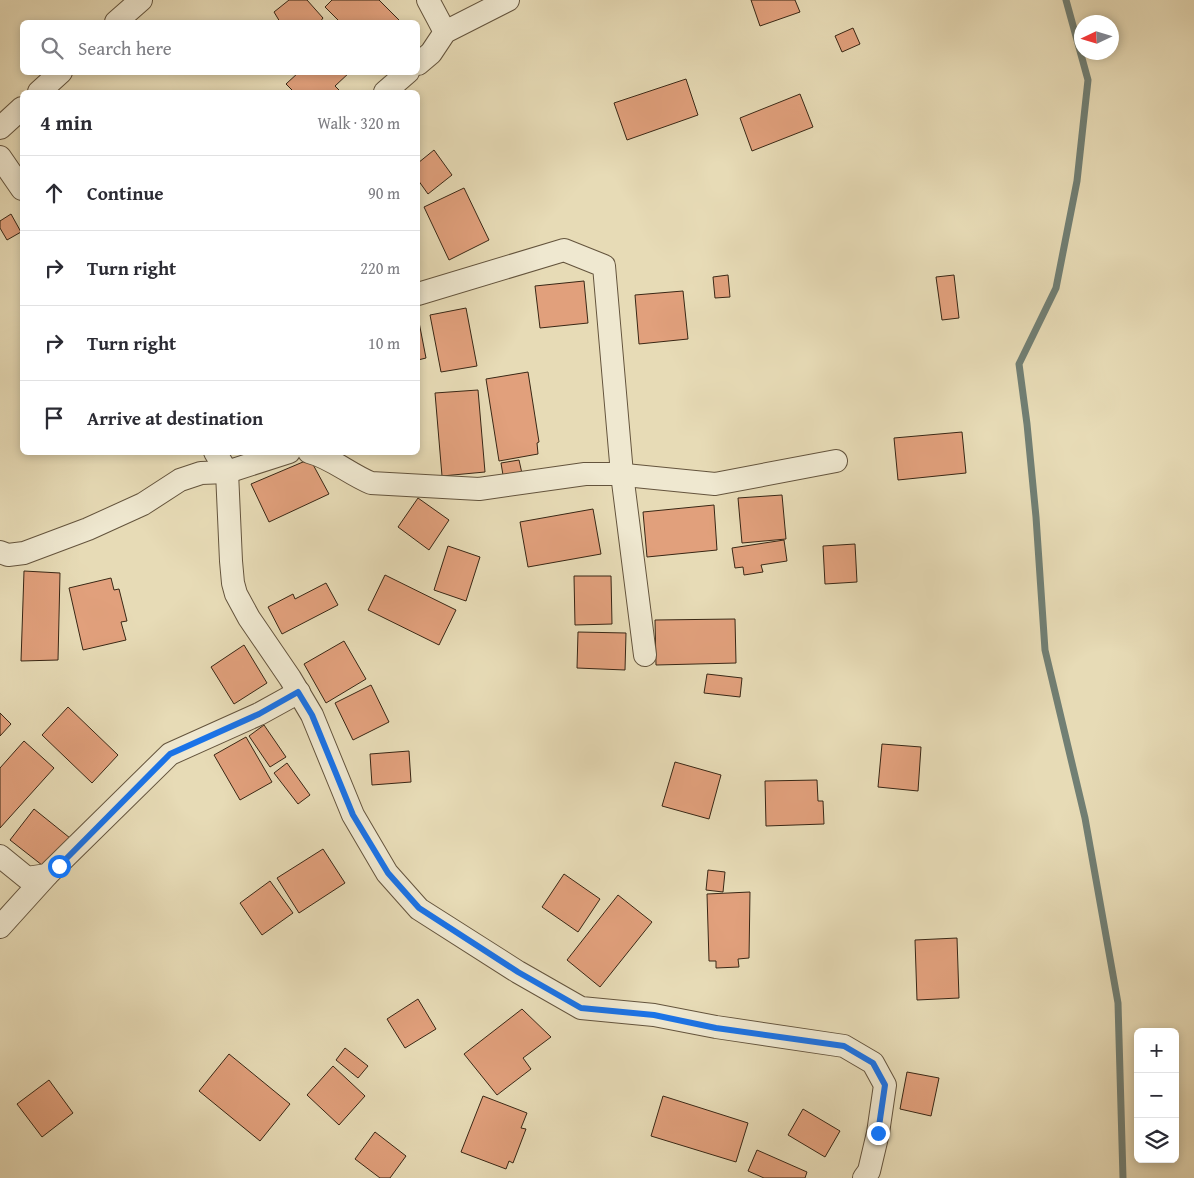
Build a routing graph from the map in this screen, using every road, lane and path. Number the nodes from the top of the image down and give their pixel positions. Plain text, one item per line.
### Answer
1 (141, 0) edge
2 (428, 0) edge
3 (508, 0) edge
4 (118, 20) edge
5 (445, 32) junction
6 (420, 62) edge
7 (59, 75) edge
8 (405, 75) edge
9 (42, 90) edge
10 (387, 90) edge
11 (20, 110) edge
12 (0, 128) edge
13 (0, 157) edge
14 (20, 186) edge
15 (420, 293) edge
16 (217, 455) edge
17 (280, 455) edge
18 (320, 455) edge
19 (836, 461) dead end
20 (227, 472) junction
21 (622, 474) junction
22 (0, 552) edge
23 (645, 655) dead end
24 (298, 692) junction
25 (0, 856) edge
26 (47, 875) junction
27 (0, 928) edge
28 (864, 1178) edge

1 - 4 street
2 - 5 street
3 - 5 street
5 - 6 street
7 - 9 street
8 - 10 street
11 - 12 street
13 - 14 street
15 - 21 street
16 - 20 street
17 - 20 street
18 - 21 street
19 - 21 street
20 - 22 street
20 - 24 street
21 - 23 street
24 - 26 street
24 - 28 street
25 - 26 street
26 - 27 street

